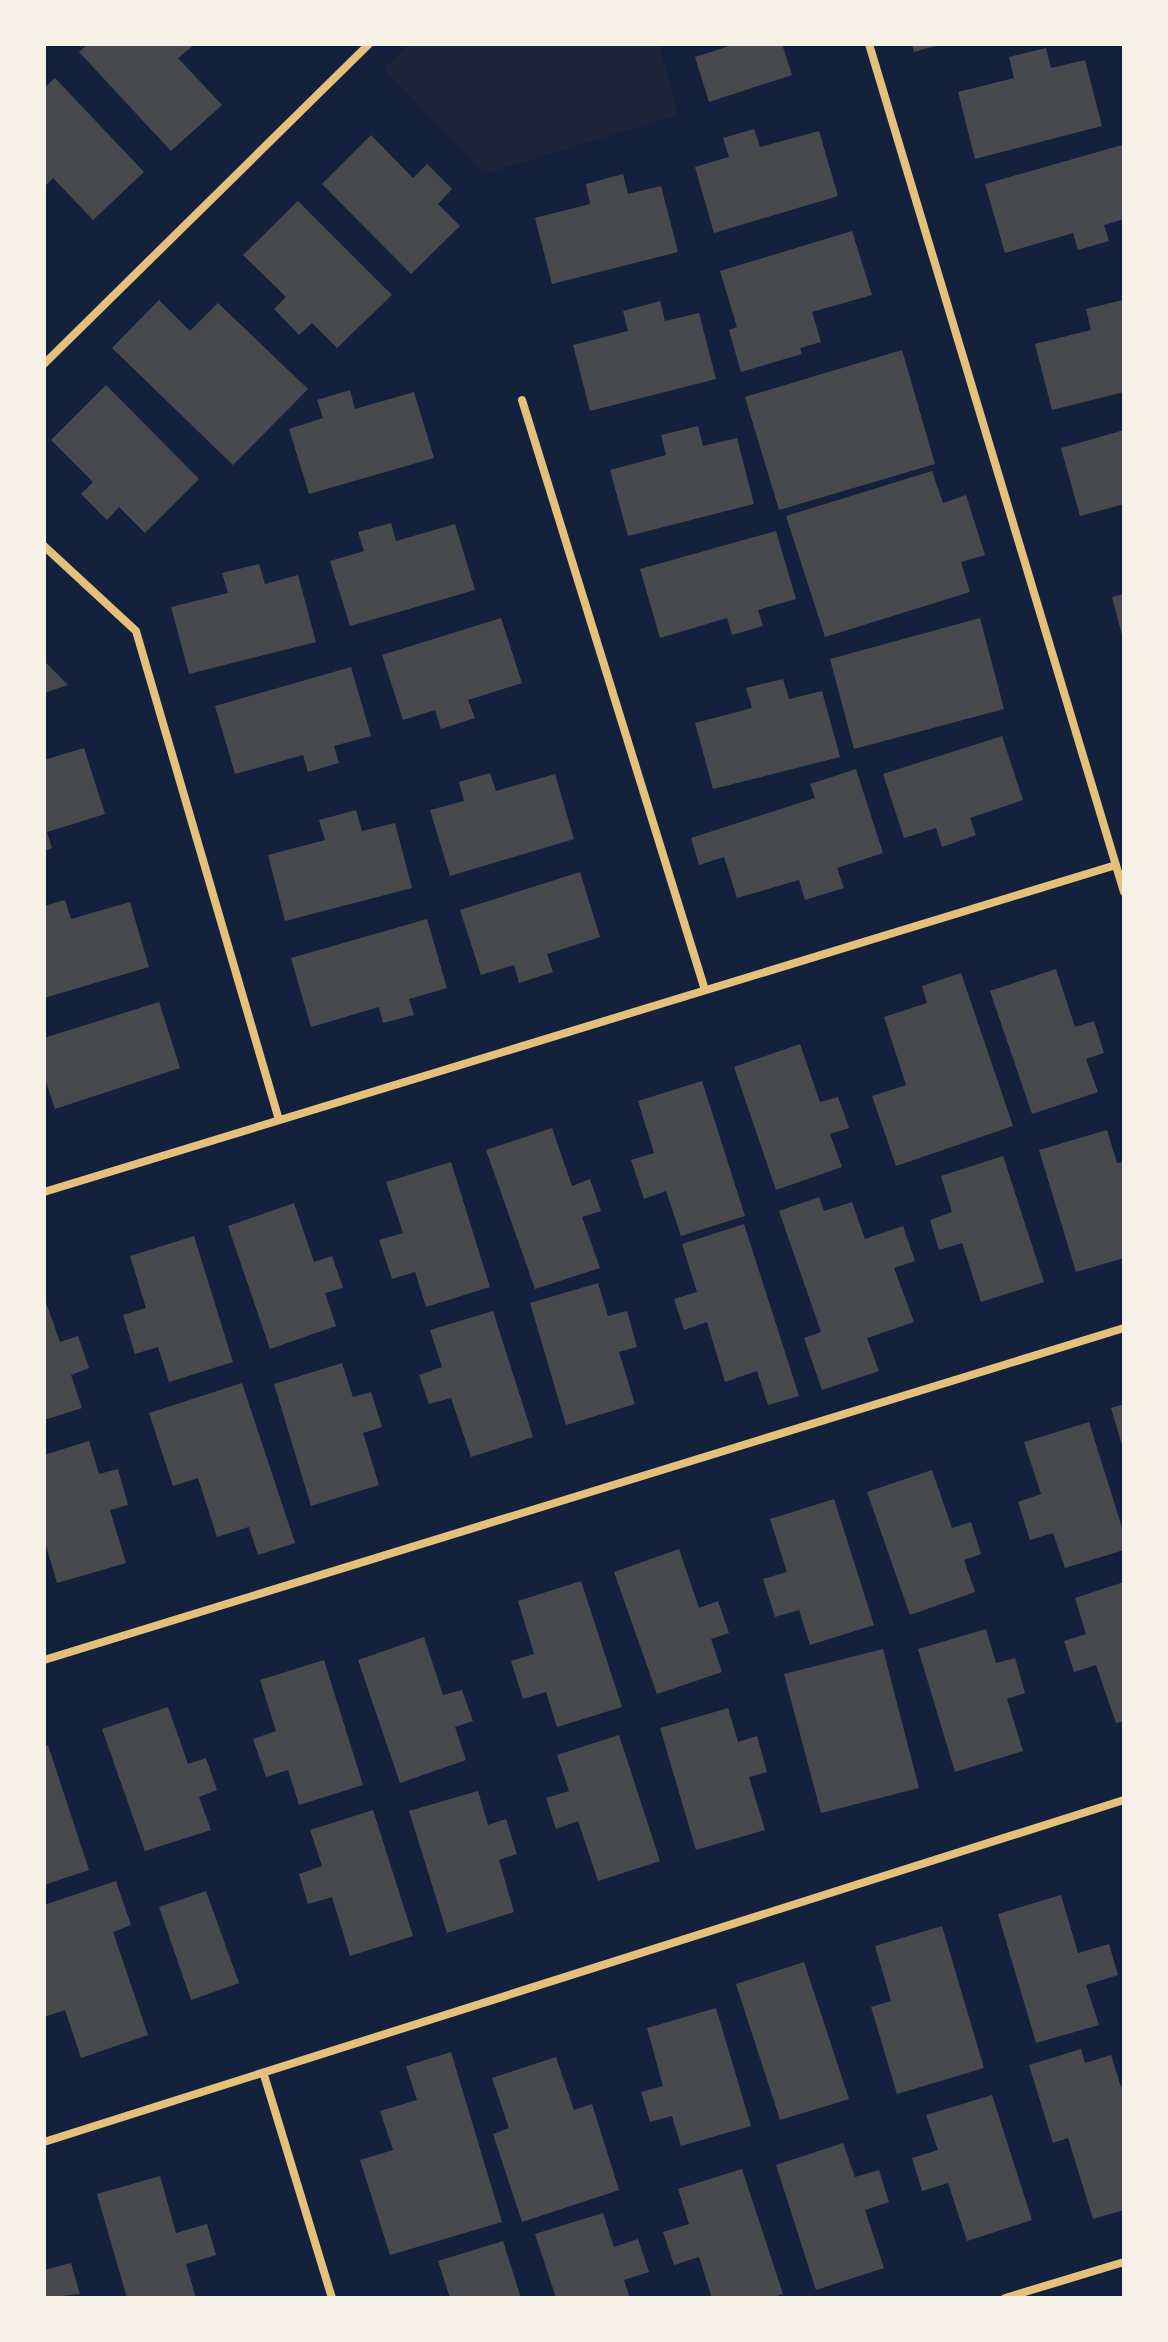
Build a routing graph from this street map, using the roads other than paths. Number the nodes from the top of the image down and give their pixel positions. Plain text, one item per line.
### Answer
1 (369, 44) edge
2 (869, 44) edge
3 (44, 364) edge
4 (522, 400) dead end
5 (44, 546) edge
6 (1116, 865) junction
7 (1124, 892) edge
8 (705, 990) junction
9 (279, 1120) junction
10 (44, 1192) edge
11 (1124, 1328) edge
12 (44, 1660) edge
13 (1124, 1800) edge
14 (264, 2075) junction
15 (44, 2142) edge
16 (1124, 2262) edge
17 (332, 2298) edge
18 (1005, 2298) edge

1 - 3 street
2 - 6 street
4 - 8 street
5 - 9 street
6 - 7 street
6 - 8 street
8 - 9 street
9 - 10 street
11 - 12 street
13 - 14 street
14 - 15 street
14 - 17 street
16 - 18 street

